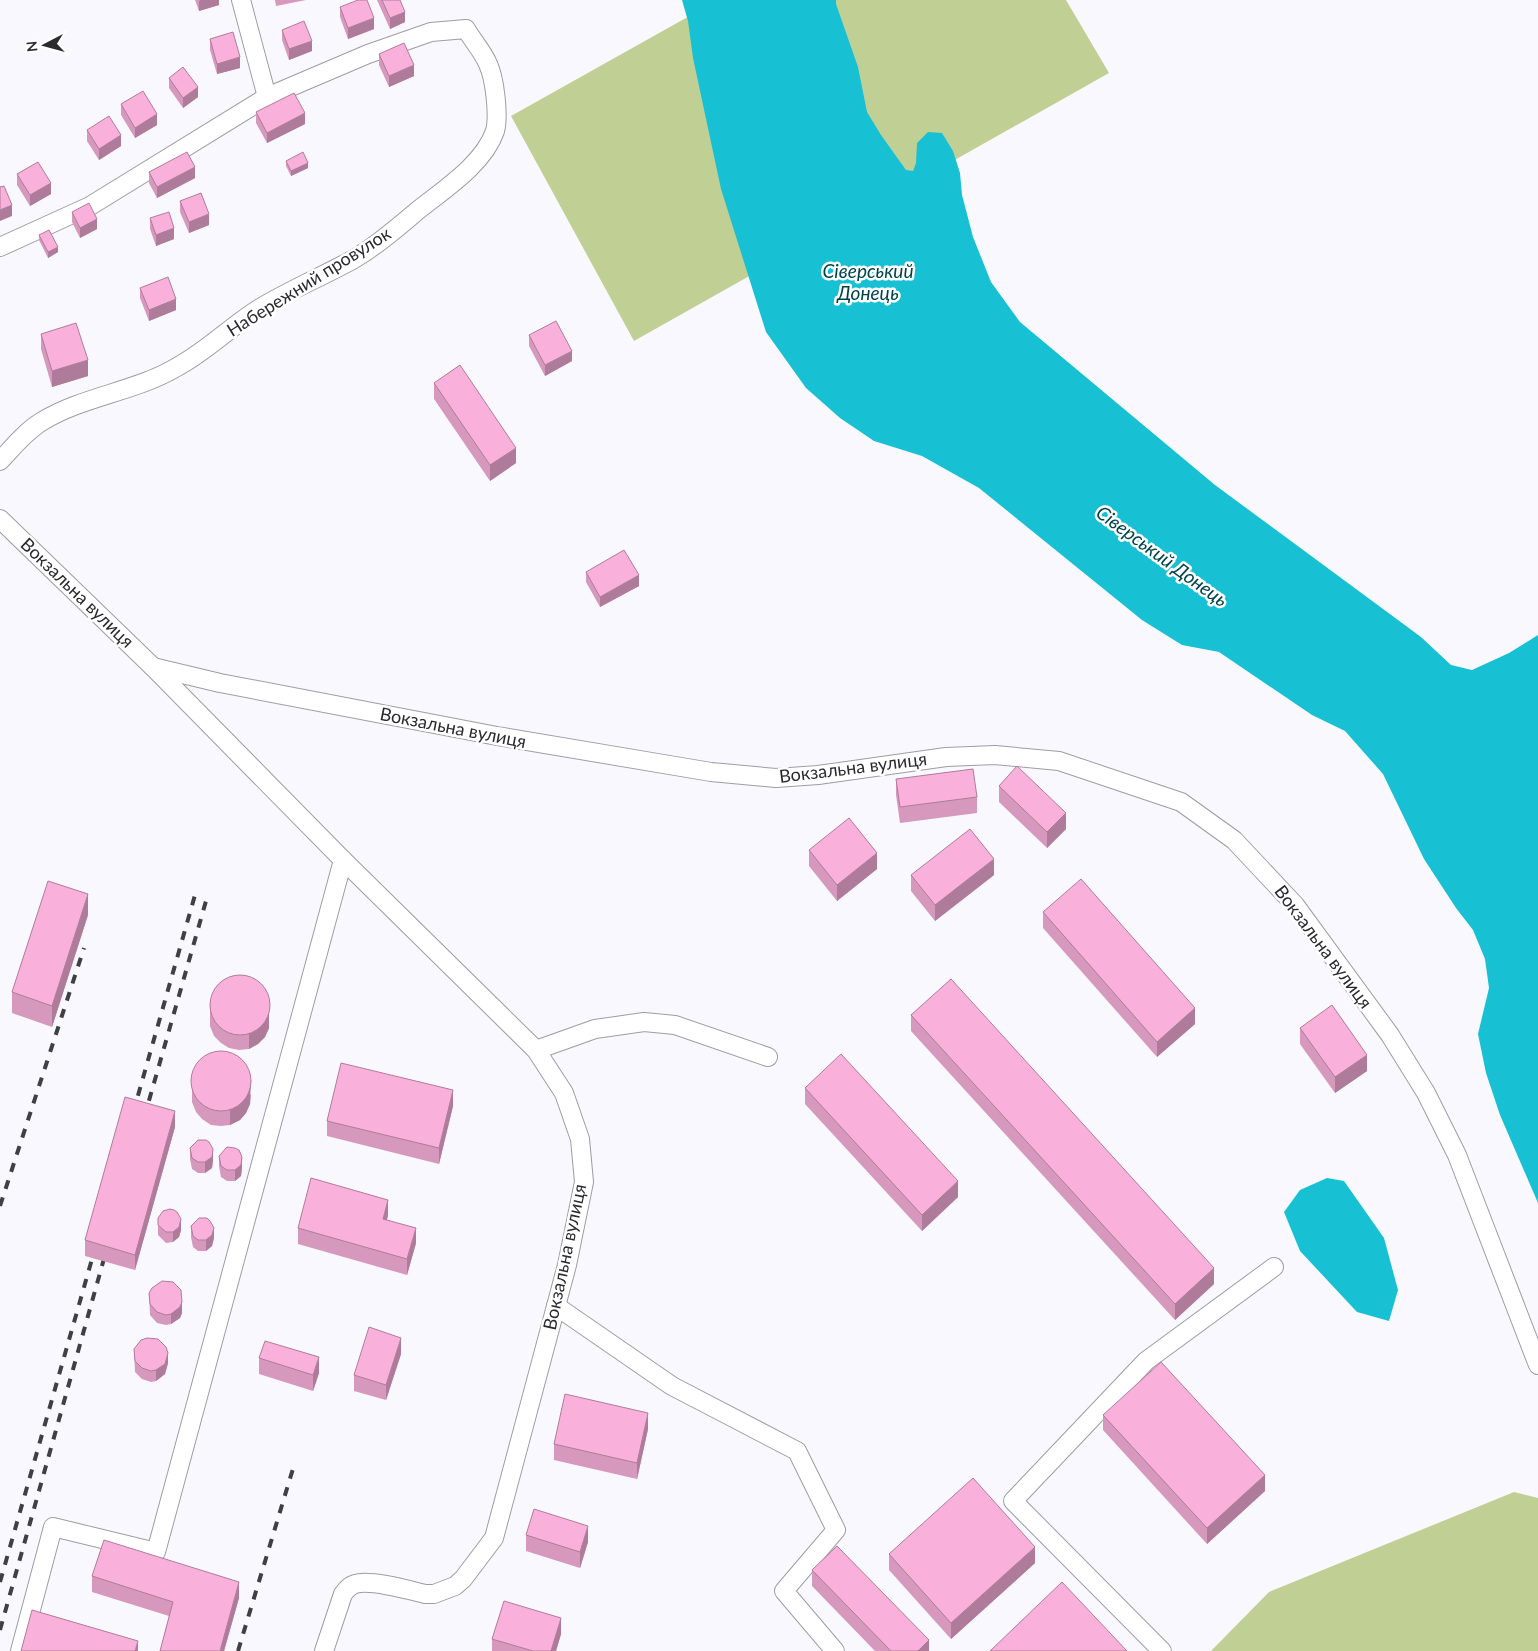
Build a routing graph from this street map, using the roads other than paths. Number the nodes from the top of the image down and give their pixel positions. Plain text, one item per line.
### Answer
1 (241, 0) edge
2 (267, 97) junction
3 (0, 247) edge
4 (0, 461) edge
5 (0, 519) edge
6 (153, 667) junction
7 (343, 860) junction
8 (536, 1050) junction
9 (768, 1057) dead end
10 (1274, 1267) dead end
11 (556, 1306) junction
12 (1538, 1365) edge
13 (20, 1651) edge
14 (324, 1651) edge
15 (835, 1651) edge
16 (1162, 1651) edge

1 - 2 street
2 - 3 street, Набережний провулок
2 - 4 street, Набережний провулок
5 - 6 street, Вокзальна вулиця
6 - 7 street, Вокзальна вулиця
6 - 12 street, Вокзальна вулиця
7 - 8 street, Вокзальна вулиця
7 - 13 street
8 - 9 street
8 - 11 street, Вокзальна вулиця
10 - 16 street
11 - 14 street, Вокзальна вулиця
11 - 15 street

